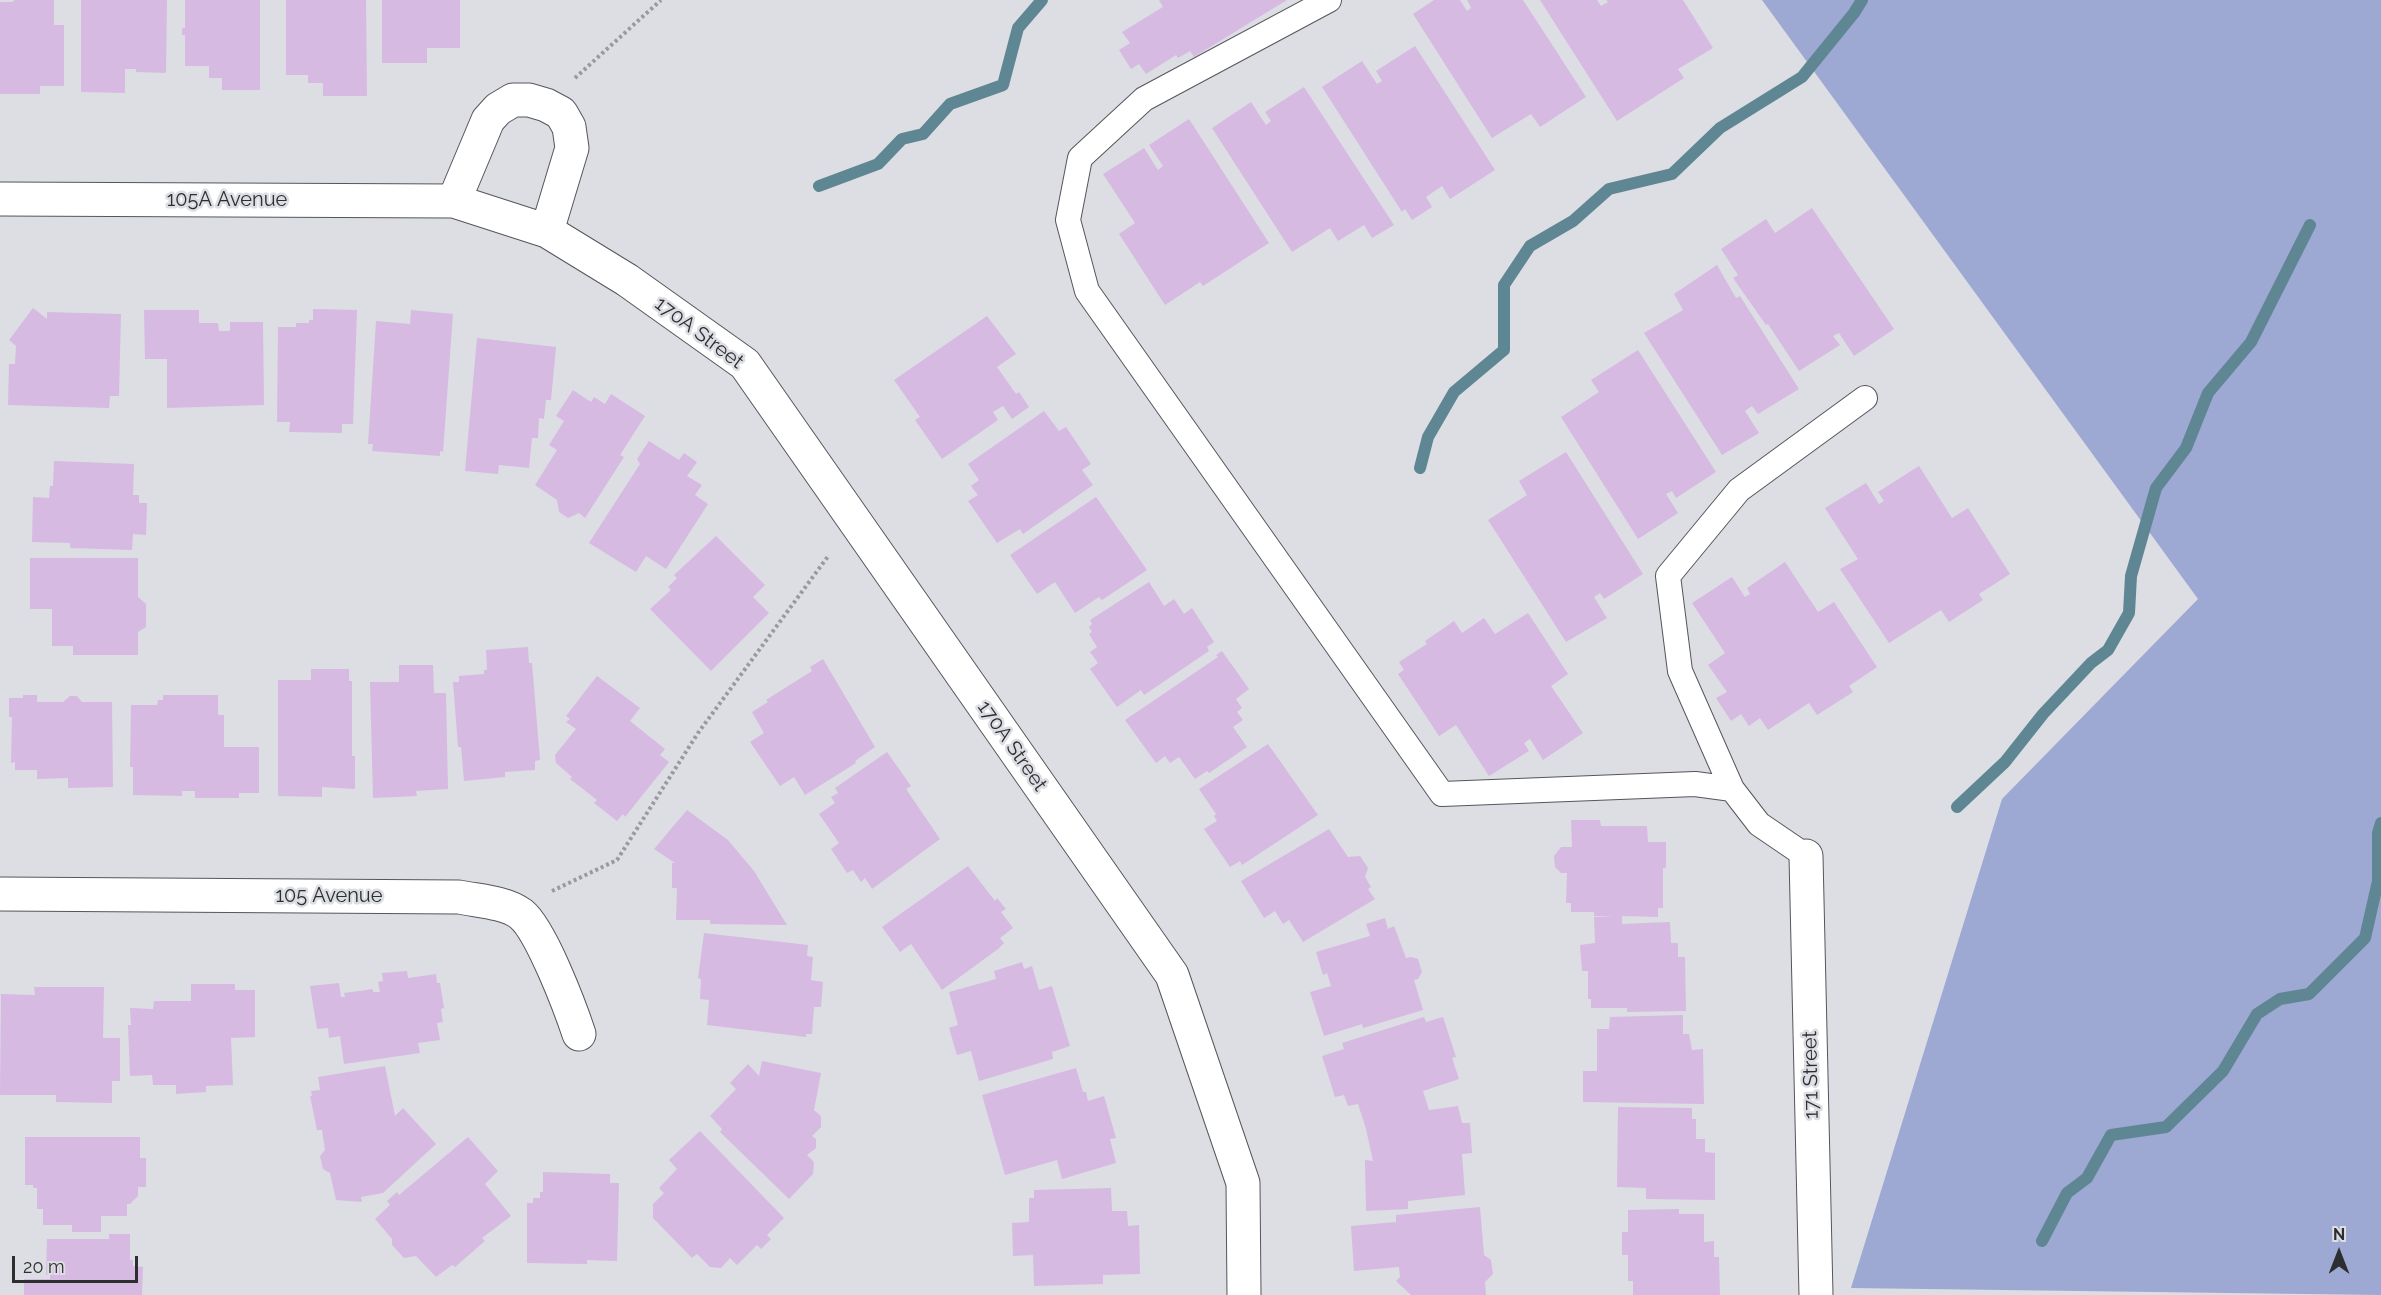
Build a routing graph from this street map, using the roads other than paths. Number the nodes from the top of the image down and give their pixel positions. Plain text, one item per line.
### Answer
1 (1329, 0) edge
2 (0, 199) edge
3 (454, 201) junction
4 (547, 231) junction
5 (627, 280) joint
6 (1865, 399) dead end
7 (1732, 789) junction
8 (1806, 856) joint
9 (0, 894) edge
10 (579, 1034) dead end
11 (1244, 1295) edge
12 (1816, 1295) edge

1 - 7 lane
2 - 3 street, 105A Avenue
3 - 4 street, 105A Avenue
3 - 4 street
4 - 5 street, 105A Avenue
5 - 11 street, 170A Street
6 - 7 lane
7 - 8 lane
8 - 12 street, 171 Street
9 - 10 street, 105 Avenue

